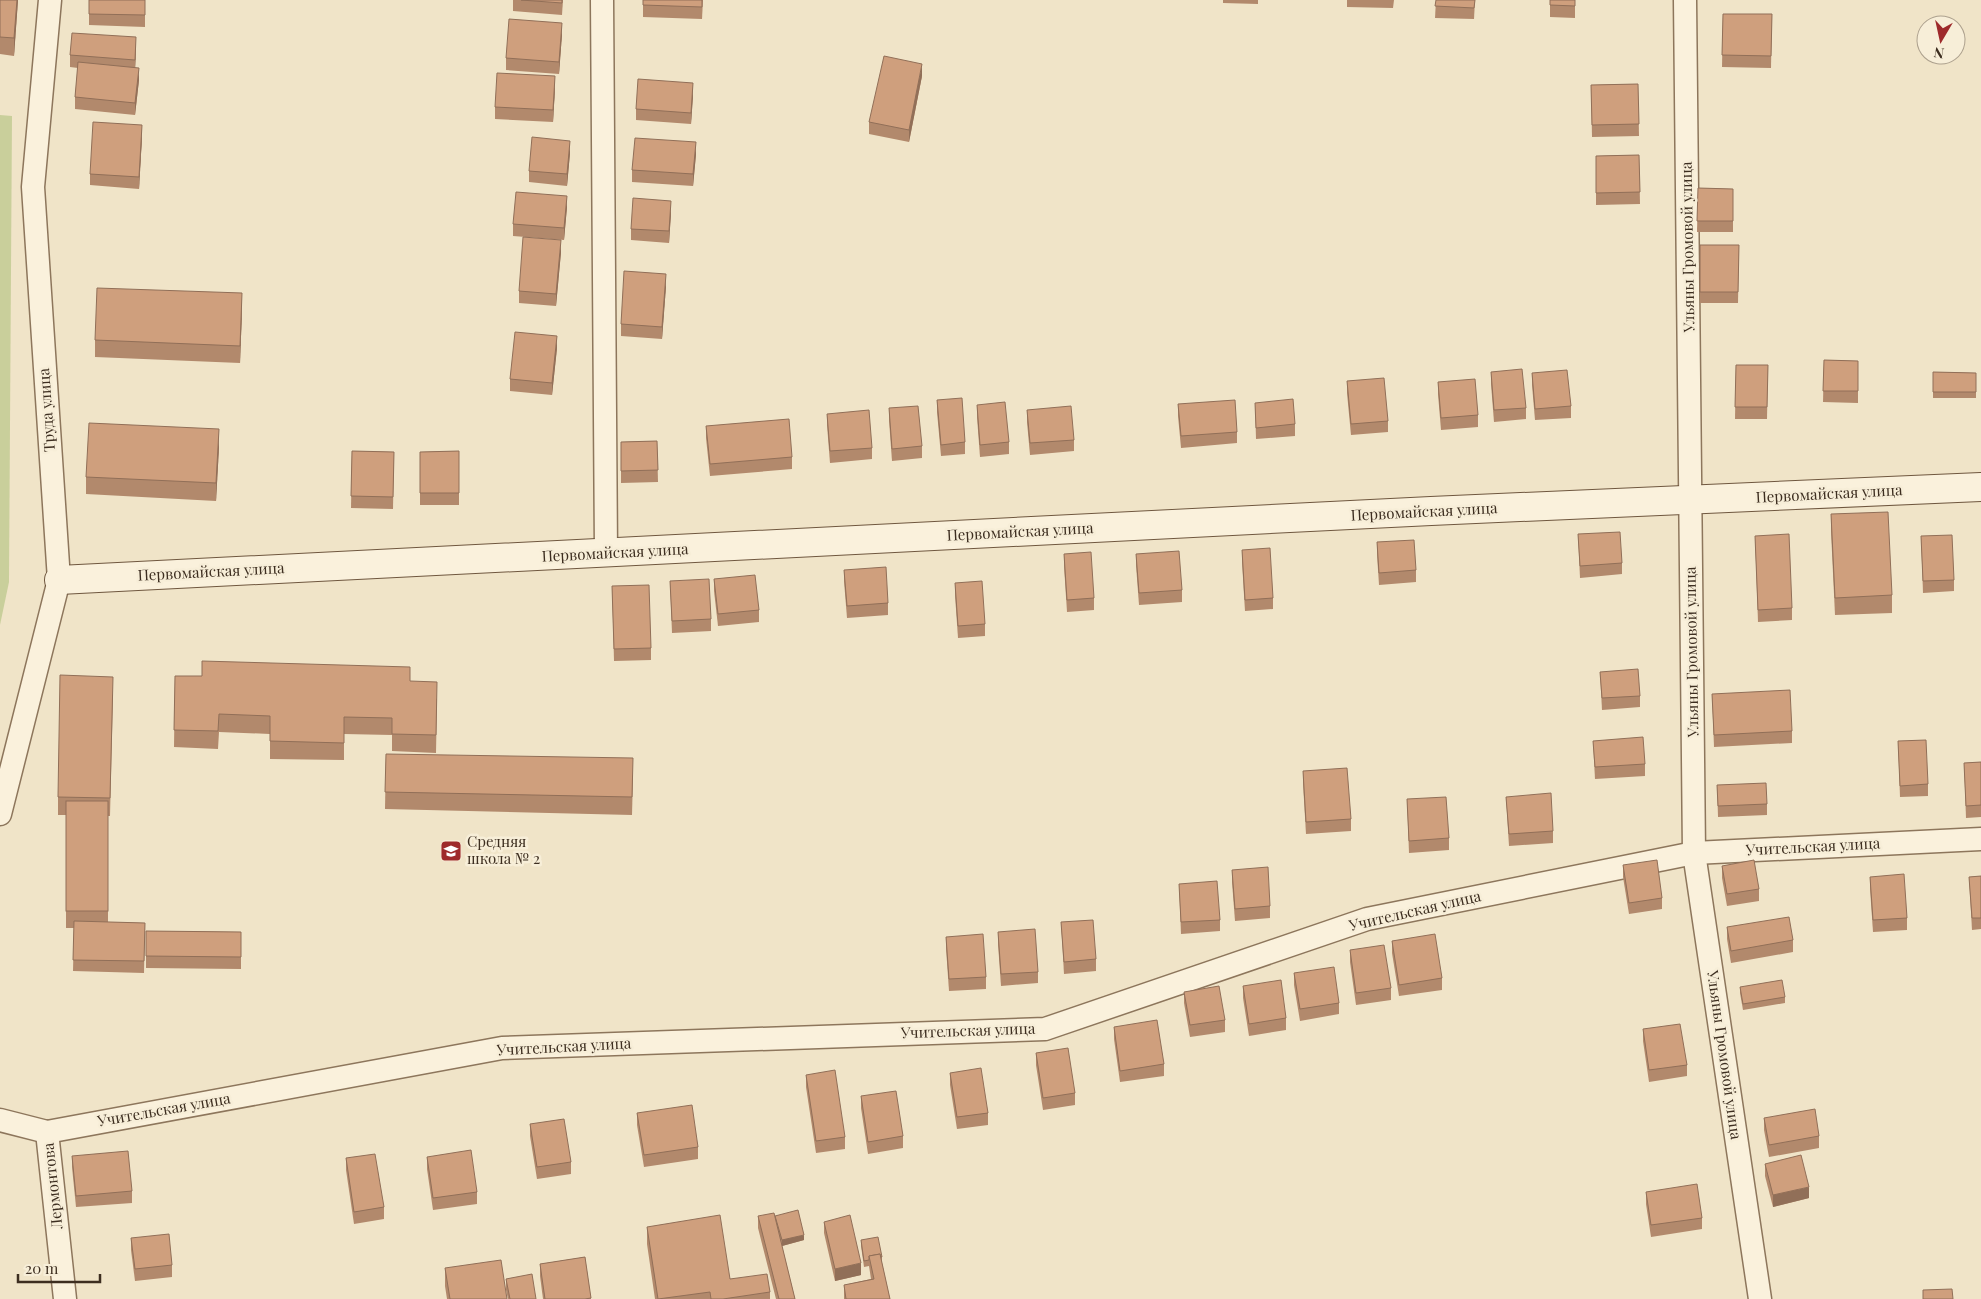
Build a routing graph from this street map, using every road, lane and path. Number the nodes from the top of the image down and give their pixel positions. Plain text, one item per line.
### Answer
1 (50, 0) edge
2 (602, 0) edge
3 (1685, 0) edge
4 (1981, 487) edge
5 (1690, 501) junction
6 (606, 554) junction
7 (58, 580) junction
8 (0, 814) edge
9 (1981, 839) edge
10 (1694, 853) junction
11 (0, 1120) edge
12 (47, 1132) junction
13 (65, 1299) edge
14 (1760, 1299) edge

1 - 7 street, Труда улица
2 - 6 street
3 - 5 street, Ульяны Громовой улица
4 - 5 street, Первомайская улица
5 - 6 street, Первомайская улица
5 - 10 street, Ульяны Громовой улица
6 - 7 street, Первомайская улица
7 - 8 street, Труда улица
9 - 10 street, Учительская улица
10 - 12 street, Учительская улица
10 - 14 street, Ульяны Громовой улица
11 - 12 street, Учительская улица
12 - 13 street, Лермонтова

